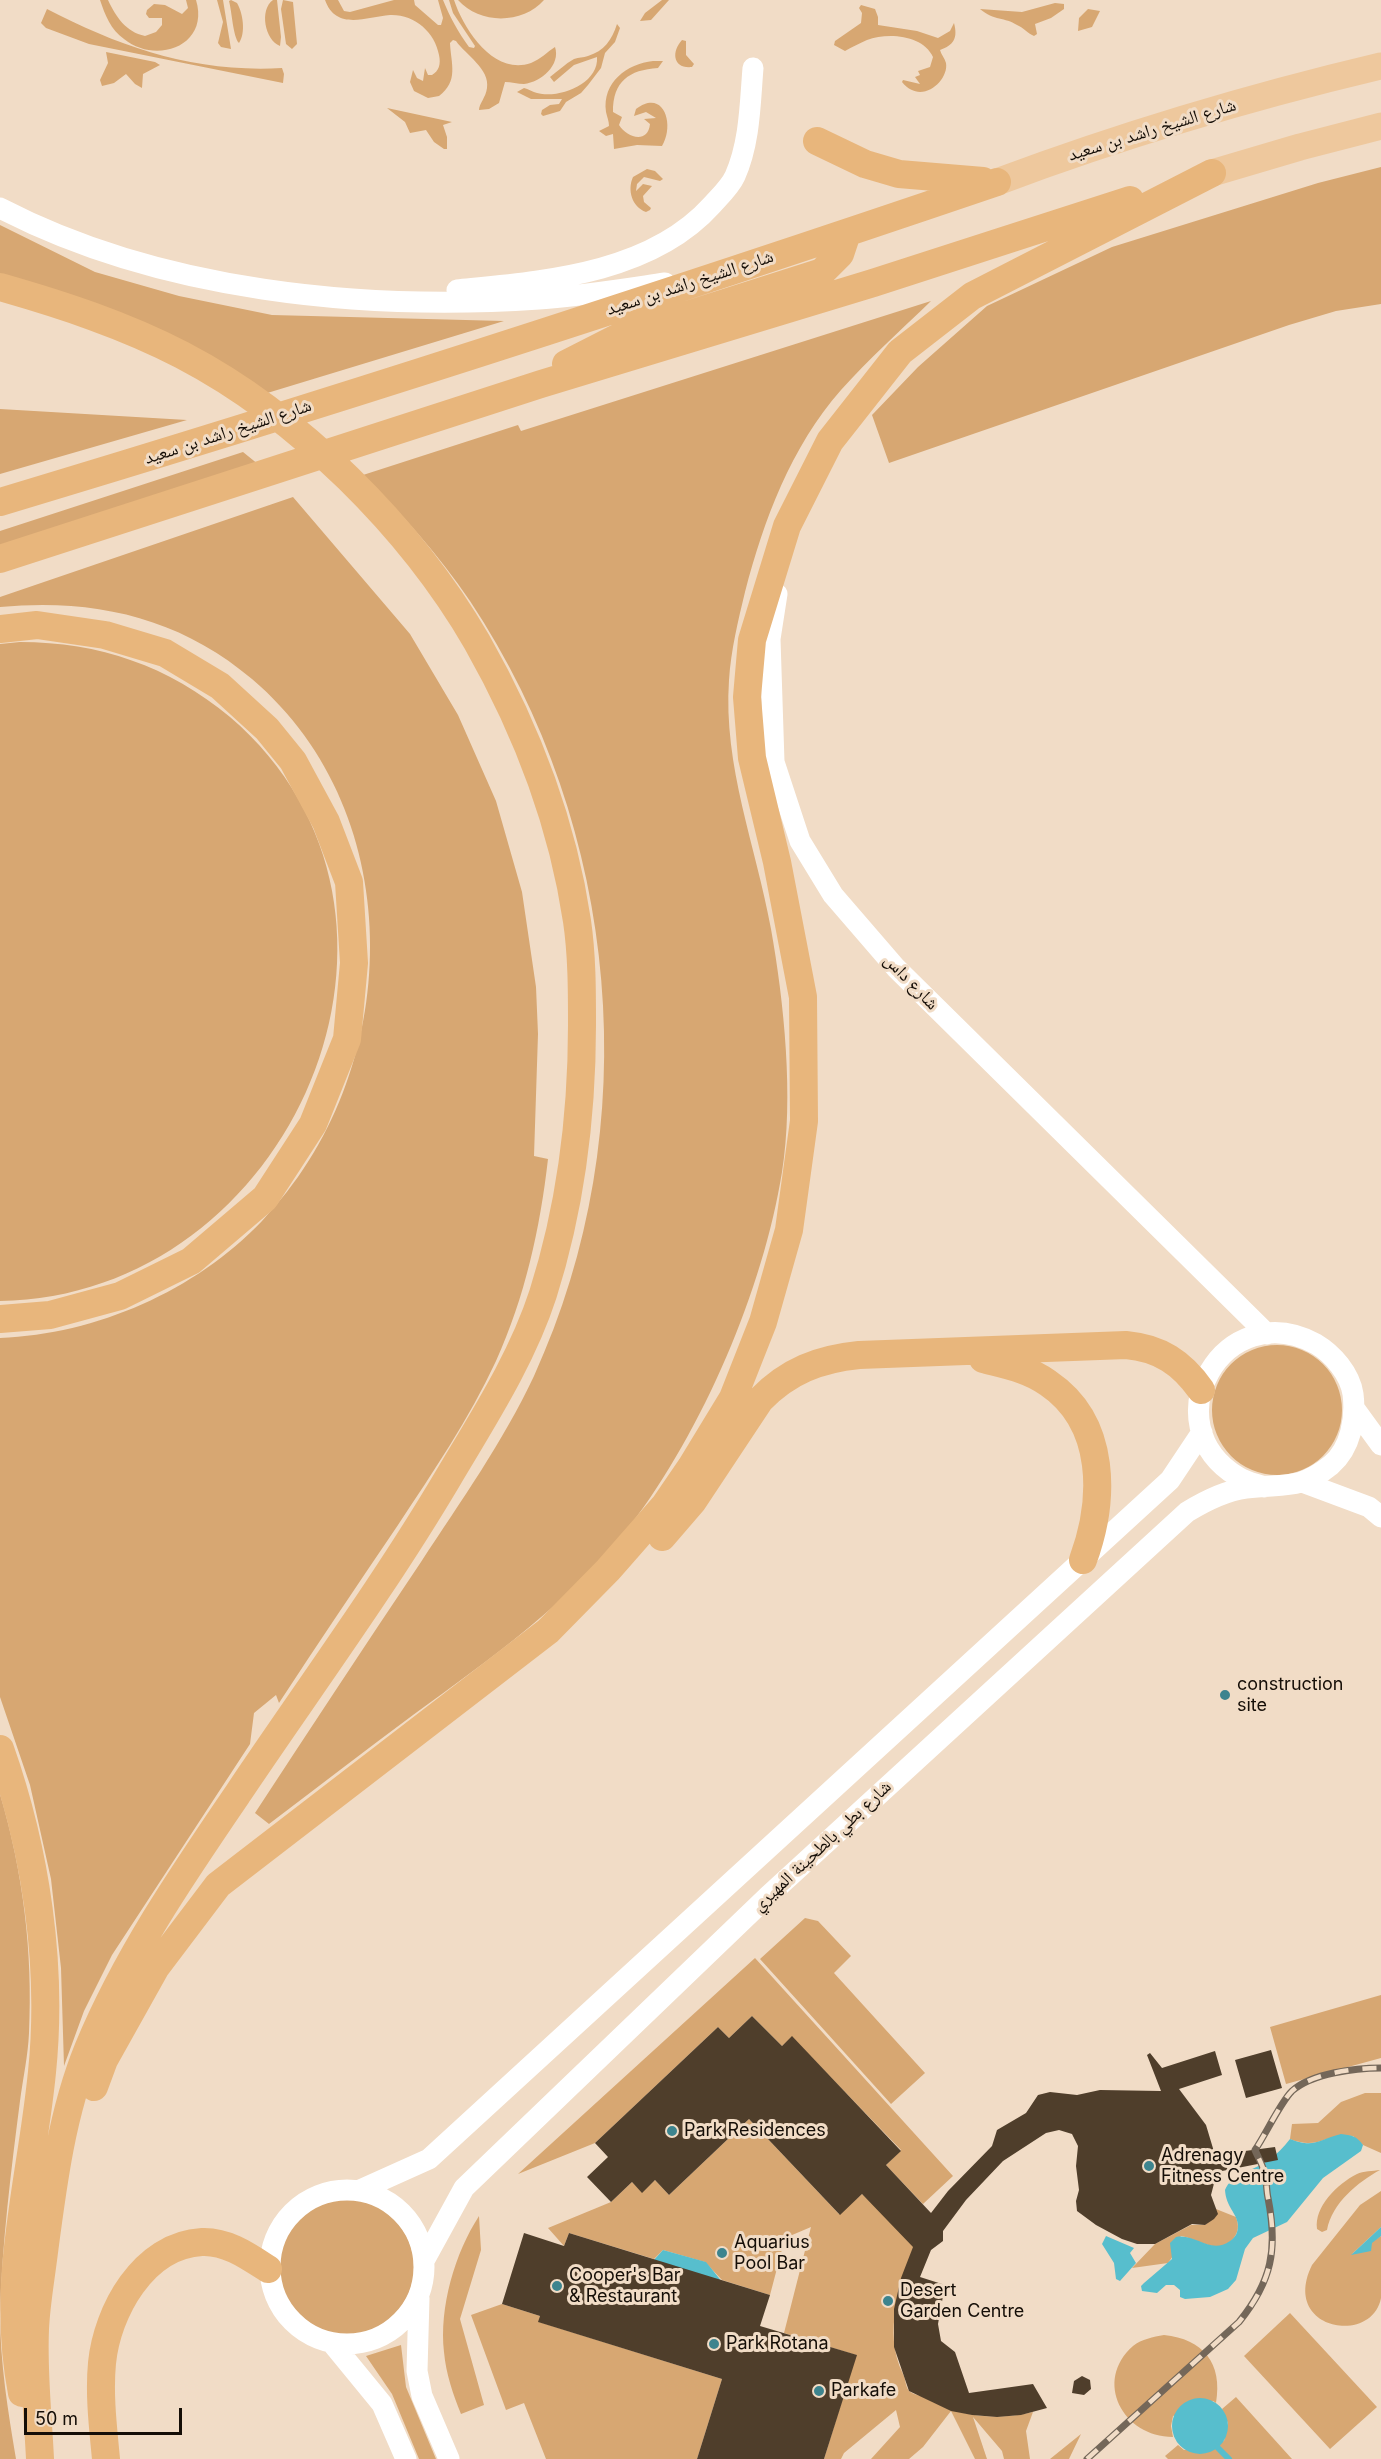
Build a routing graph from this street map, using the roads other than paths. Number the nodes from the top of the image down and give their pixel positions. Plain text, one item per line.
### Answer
1 (1381, 66) edge
2 (753, 68) dead end
3 (1381, 126) edge
4 (817, 141) dead end
5 (1212, 173) junction
6 (997, 182) junction
7 (0, 208) edge
8 (848, 233) junction
9 (718, 274) junction
10 (0, 287) edge
11 (370, 298) junction
12 (540, 384) junction
13 (0, 502) edge
14 (787, 526) junction
15 (0, 559) edge
16 (0, 629) edge
17 (0, 1319) edge
18 (1267, 1334) junction
19 (958, 1352) junction
20 (1201, 1390) junction
21 (1354, 1408) junction
22 (1202, 1432) junction
23 (1381, 1445) edge
24 (1302, 1482) junction
25 (1264, 1486) junction
26 (1381, 1517) edge
27 (1083, 1560) junction
28 (455, 1704) junction
29 (0, 1749) edge
30 (360, 2190) junction
31 (50, 2206) junction
32 (425, 2259) junction
33 (268, 2269) junction
34 (419, 2297) junction
35 (332, 2343) junction
36 (40, 2459) edge
37 (106, 2459) edge
38 (406, 2459) edge
39 (449, 2459) edge

1 - 6 main road, شارع الشيخ راشد بن سعيد
2 - 11 street
3 - 5 main road
4 - 6 highway
5 - 12 highway
5 - 14 highway
6 - 8 highway, شارع الشيخ راشد بن سعيد
7 - 11 street
8 - 9 highway, شارع الشيخ راشد بن سعيد
8 - 12 highway
9 - 11 street
9 - 13 highway, شارع الشيخ راشد بن سعيد
10 - 31 highway
12 - 15 highway
14 - 18 street, شارع داس
14 - 28 highway
16 - 17 highway
18 - 20 street
18 - 21 street
19 - 20 highway
19 - 27 highway
19 - 28 highway
20 - 22 street
21 - 23 street
21 - 24 street
22 - 25 street
22 - 27 street, شارع بطي بالطحينة المهيري
24 - 25 street
24 - 26 street
25 - 32 street, شارع بطي بالطحينة المهيري
27 - 30 street, شارع بطي بالطحينة المهيري
28 - 31 highway
29 - 36 highway
30 - 32 street
30 - 33 street
31 - 36 highway
32 - 34 street
33 - 35 street
33 - 37 highway
34 - 35 street
34 - 39 street
35 - 38 street

